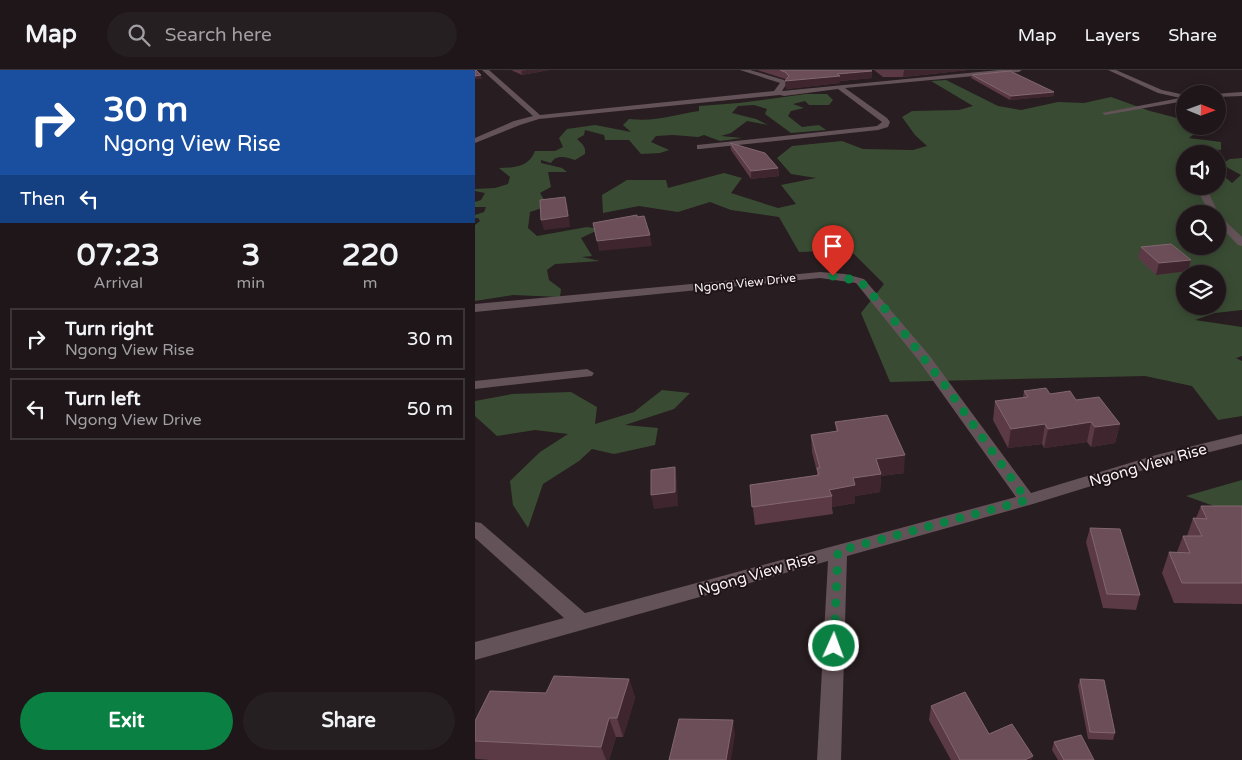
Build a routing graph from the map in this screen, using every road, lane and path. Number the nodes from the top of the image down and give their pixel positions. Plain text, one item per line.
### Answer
1 (485, 70) edge
2 (743, 70) edge
3 (1019, 70) edge
4 (1111, 70) edge
5 (839, 87) junction
6 (784, 94) junction
7 (1242, 94) edge
8 (1226, 95) edge
9 (1176, 96) edge
10 (1176, 100) edge
11 (1105, 112) dead end
12 (538, 118) junction
13 (475, 141) edge
14 (700, 147) dead end
15 (1226, 226) edge
16 (1242, 243) edge
17 (475, 308) edge
18 (587, 373) dead end
19 (475, 385) edge
20 (1242, 439) edge
21 (1027, 500) junction
22 (475, 528) edge
23 (838, 551) junction
24 (582, 622) junction
25 (475, 651) edge
26 (829, 760) edge

1 - 12 street
2 - 6 street
3 - 5 street
4 - 9 street
5 - 6 street
5 - 14 street
6 - 12 street
7 - 8 street
10 - 11 lane
12 - 13 street
15 - 16 street
17 - 21 street, Ngong View Drive
18 - 19 street
20 - 21 street, Ngong View Rise
21 - 23 street, Ngong View Rise
22 - 24 street
23 - 24 street, Ngong View Rise
23 - 26 street
24 - 25 street, Ngong View Rise

